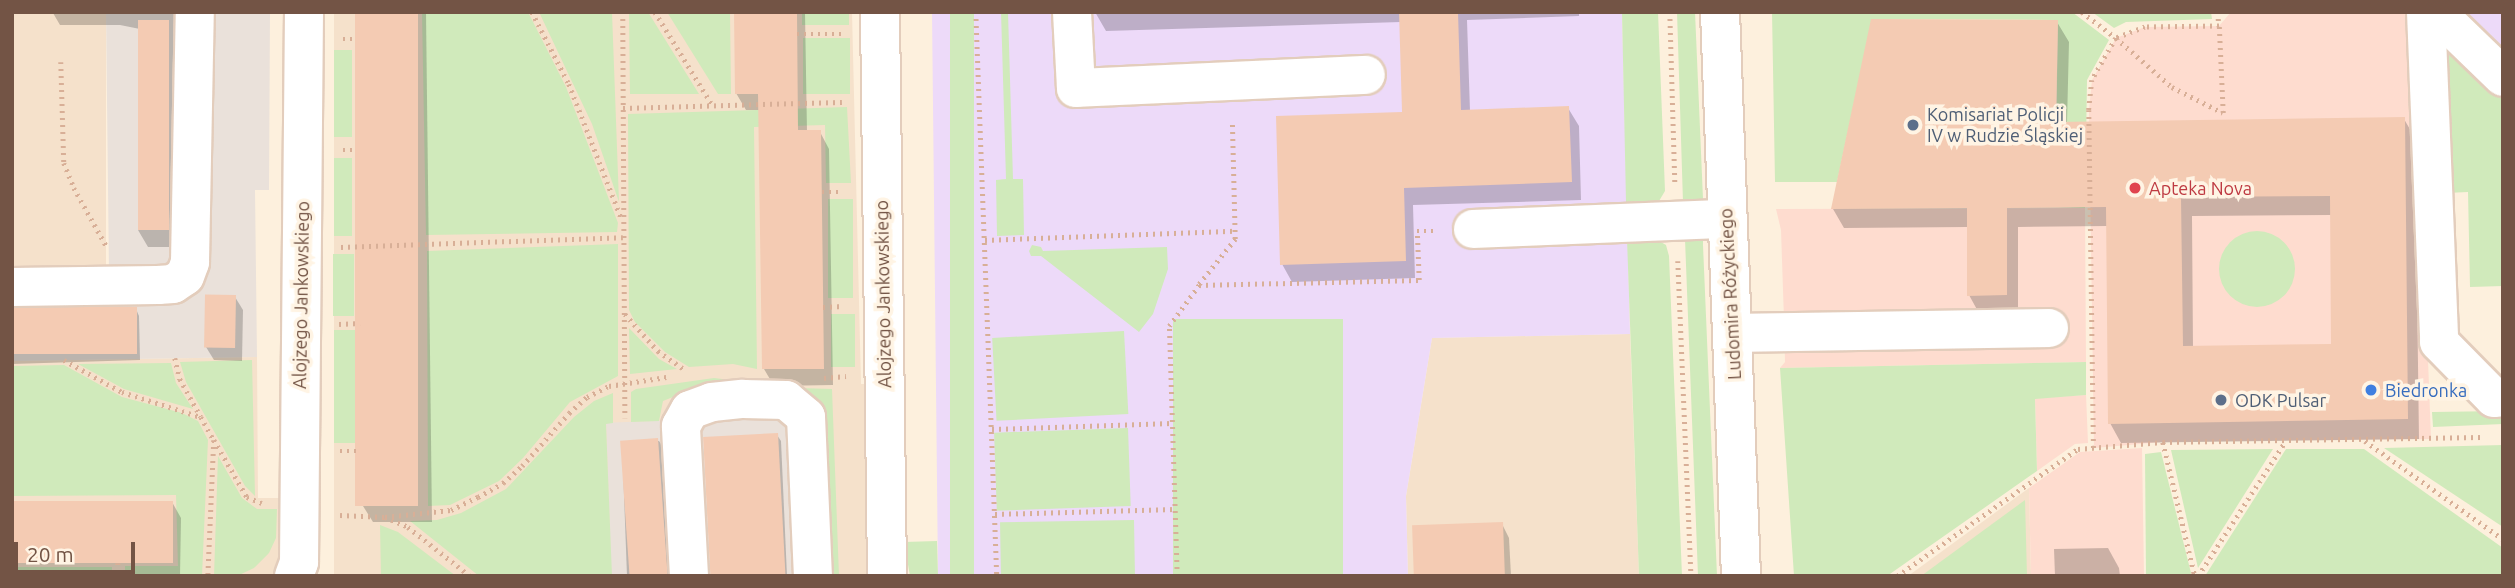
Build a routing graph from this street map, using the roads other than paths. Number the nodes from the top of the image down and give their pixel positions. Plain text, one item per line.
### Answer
1 (195, 12) edge
2 (304, 12) edge
3 (880, 12) edge
4 (1072, 12) edge
5 (1720, 12) edge
6 (2426, 12) edge
7 (2436, 12) edge
8 (1366, 75) dead end
9 (2503, 77) edge
10 (1726, 219) junction
11 (1473, 229) road end
12 (12, 287) edge
13 (2049, 328) dead end
14 (1733, 333) junction
15 (2503, 397) edge
16 (294, 576) edge
17 (689, 576) edge
18 (813, 576) edge
19 (887, 576) edge
20 (1741, 576) edge

1 - 12 street
2 - 16 street, Alojzego Jankowskiego
3 - 19 street, Alojzego Jankowskiego
4 - 8 street
5 - 10 street, Ludomira Różyckiego
6 - 15 street
7 - 9 street
10 - 11 street
10 - 14 street, Ludomira Różyckiego
13 - 14 street
14 - 20 street, Ludomira Różyckiego
17 - 18 street

